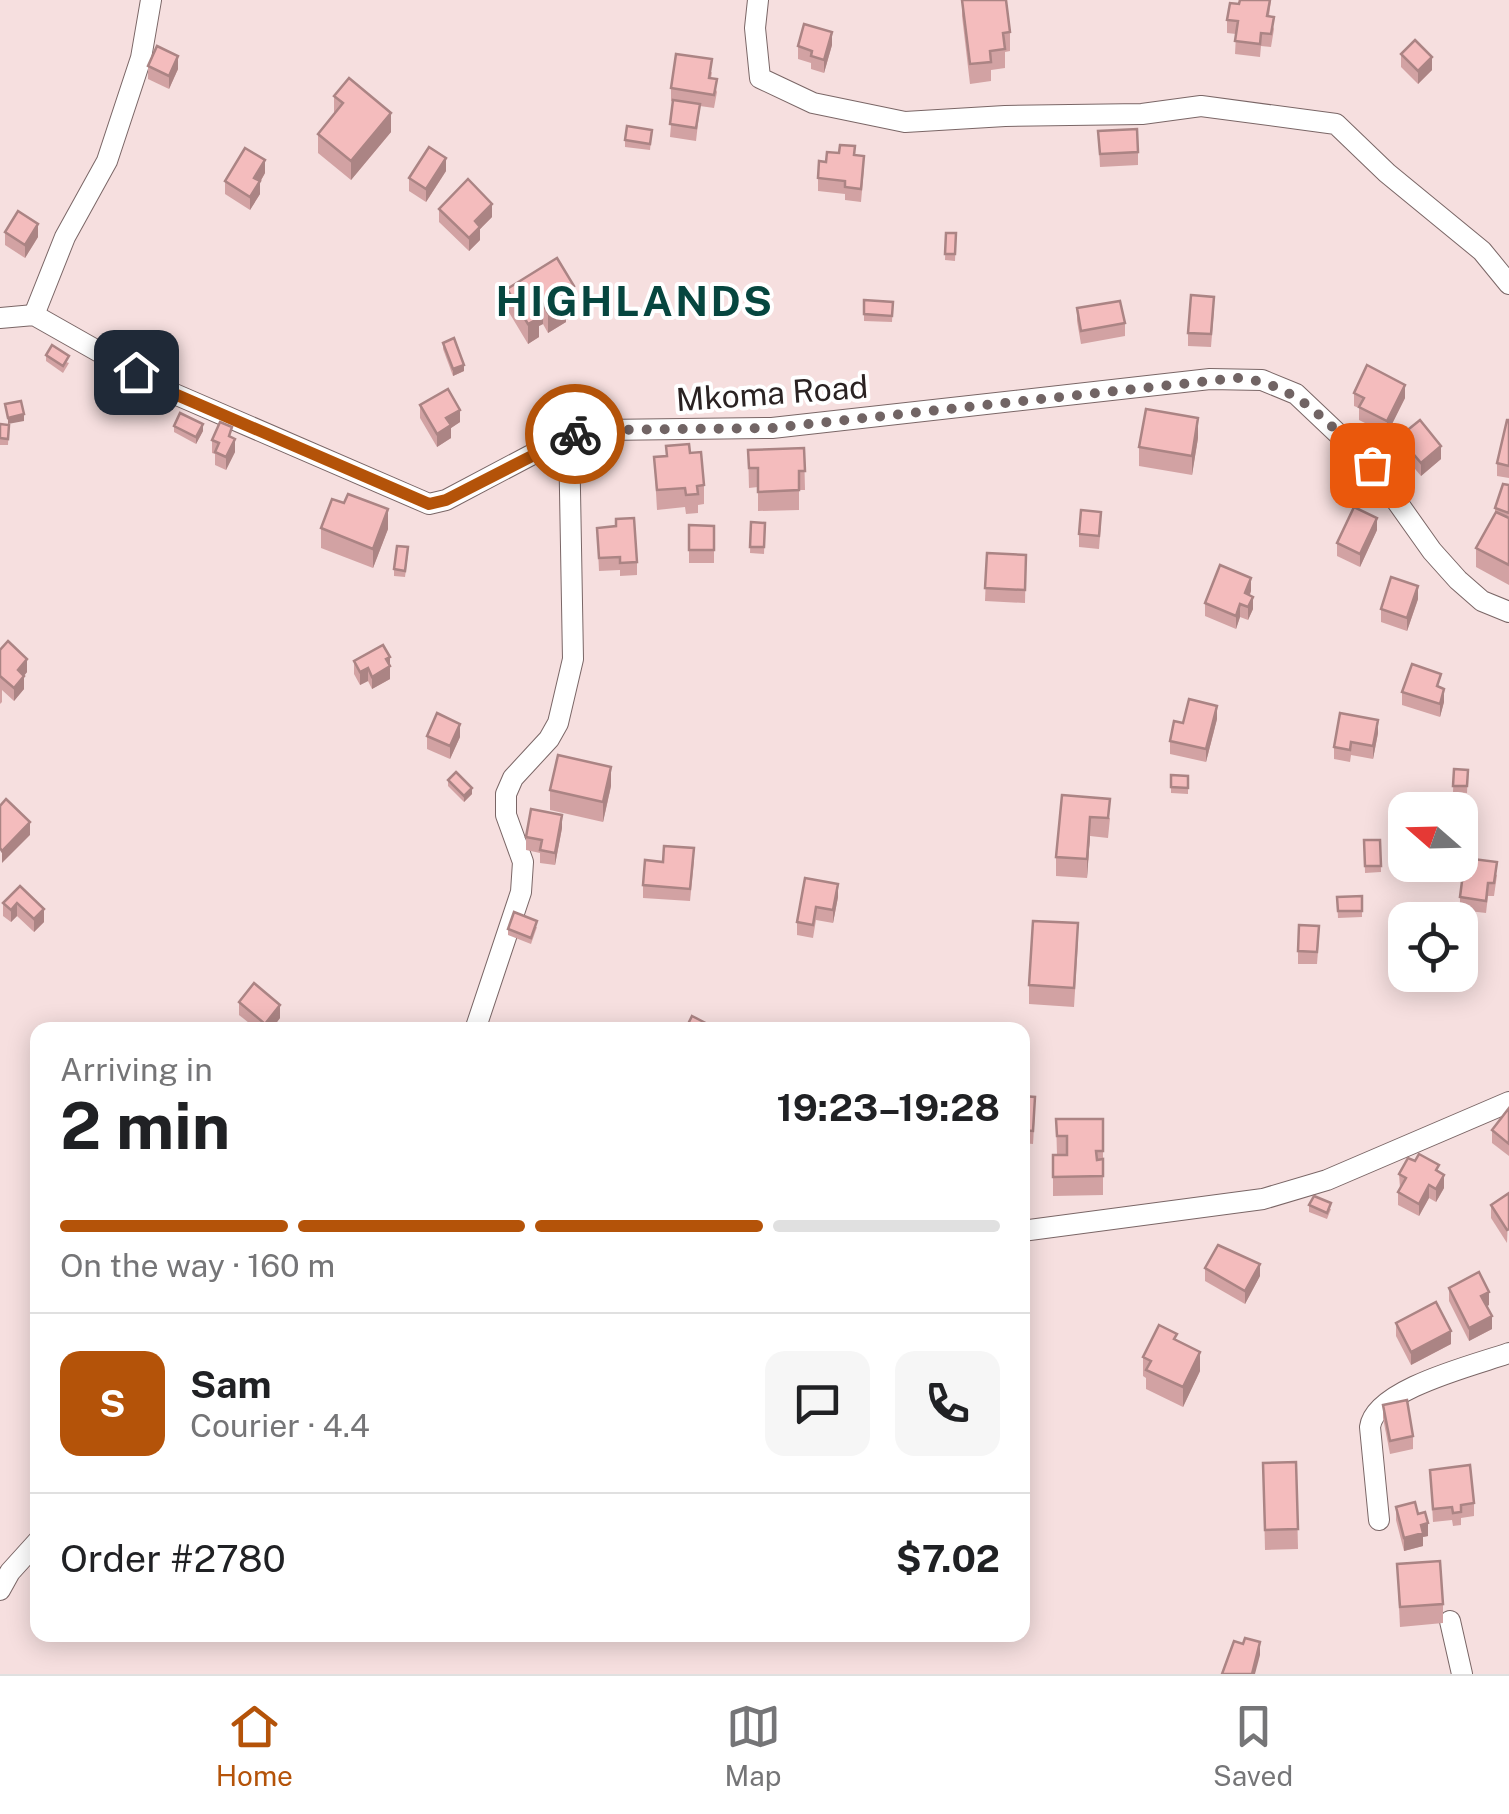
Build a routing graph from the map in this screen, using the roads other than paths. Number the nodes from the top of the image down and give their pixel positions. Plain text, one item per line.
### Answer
1 (150, 0) edge
2 (758, 0) edge
3 (1509, 284) edge
4 (34, 315) junction
5 (0, 318) edge
6 (568, 435) junction
7 (1509, 612) edge
8 (478, 1022) edge
9 (1509, 1102) edge
10 (1030, 1230) edge
11 (1509, 1353) edge
12 (1379, 1520) dead end
13 (30, 1550) edge
14 (0, 1590) edge
15 (1450, 1621) dead end
16 (1462, 1674) edge

1 - 4 street
2 - 3 street
4 - 5 street
4 - 6 street, Mkoma Road
6 - 7 street, Mkoma Road
6 - 8 street
9 - 10 street
11 - 12 street
13 - 14 street
15 - 16 street

